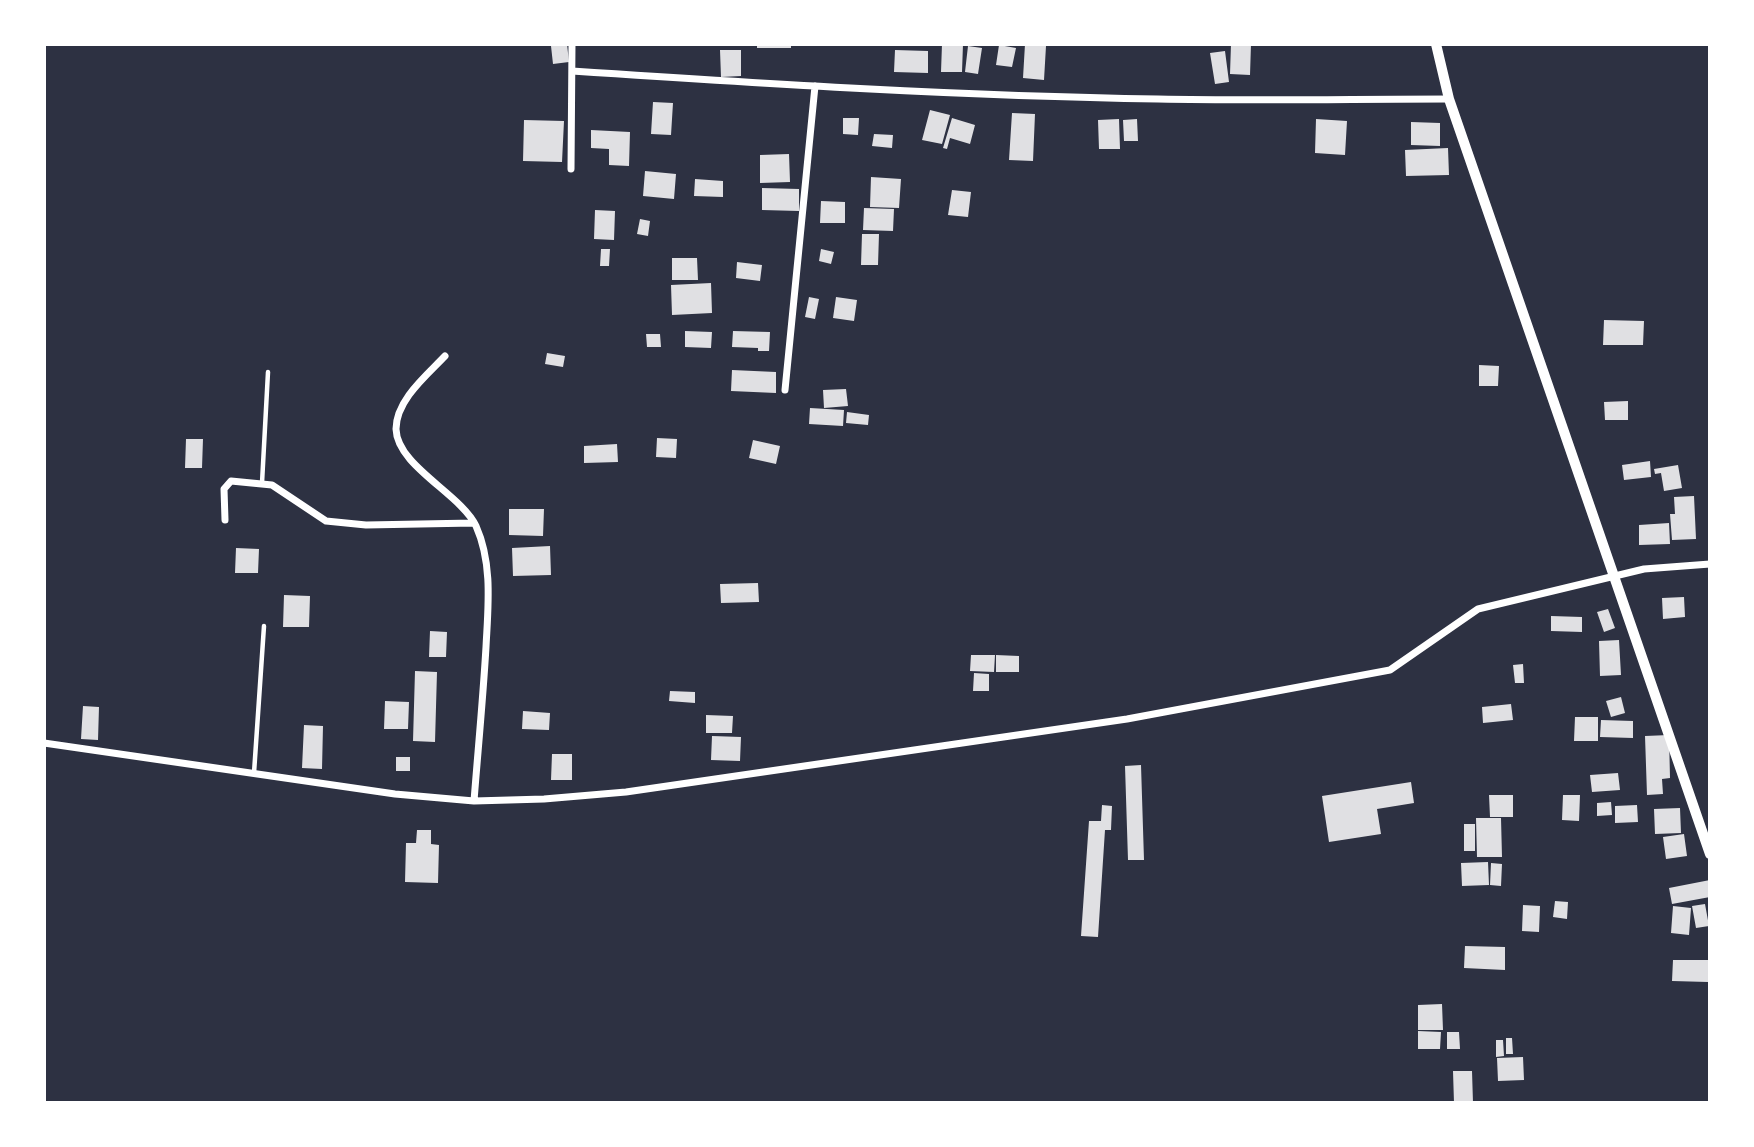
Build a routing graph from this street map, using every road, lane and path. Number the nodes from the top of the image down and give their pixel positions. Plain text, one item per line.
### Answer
1 (572, 44) edge
2 (1436, 44) edge
3 (572, 71) junction
4 (815, 86) junction
5 (1449, 99) junction
6 (571, 169) dead end
7 (445, 356) dead end
8 (268, 372) dead end
9 (785, 390) dead end
10 (262, 483) junction
11 (225, 520) dead end
12 (474, 523) junction
13 (1710, 564) edge
14 (1614, 576) junction
15 (264, 626) dead end
16 (44, 743) edge
17 (254, 774) junction
18 (474, 801) junction
19 (1710, 853) edge

1 - 3 street
2 - 5 street
3 - 4 street
3 - 6 street
4 - 5 street
4 - 9 street
5 - 14 street
7 - 12 street
8 - 10 lane
10 - 11 street
10 - 12 street
12 - 18 street
13 - 14 street
14 - 18 street
14 - 19 street
15 - 17 lane
16 - 17 street
17 - 18 street

